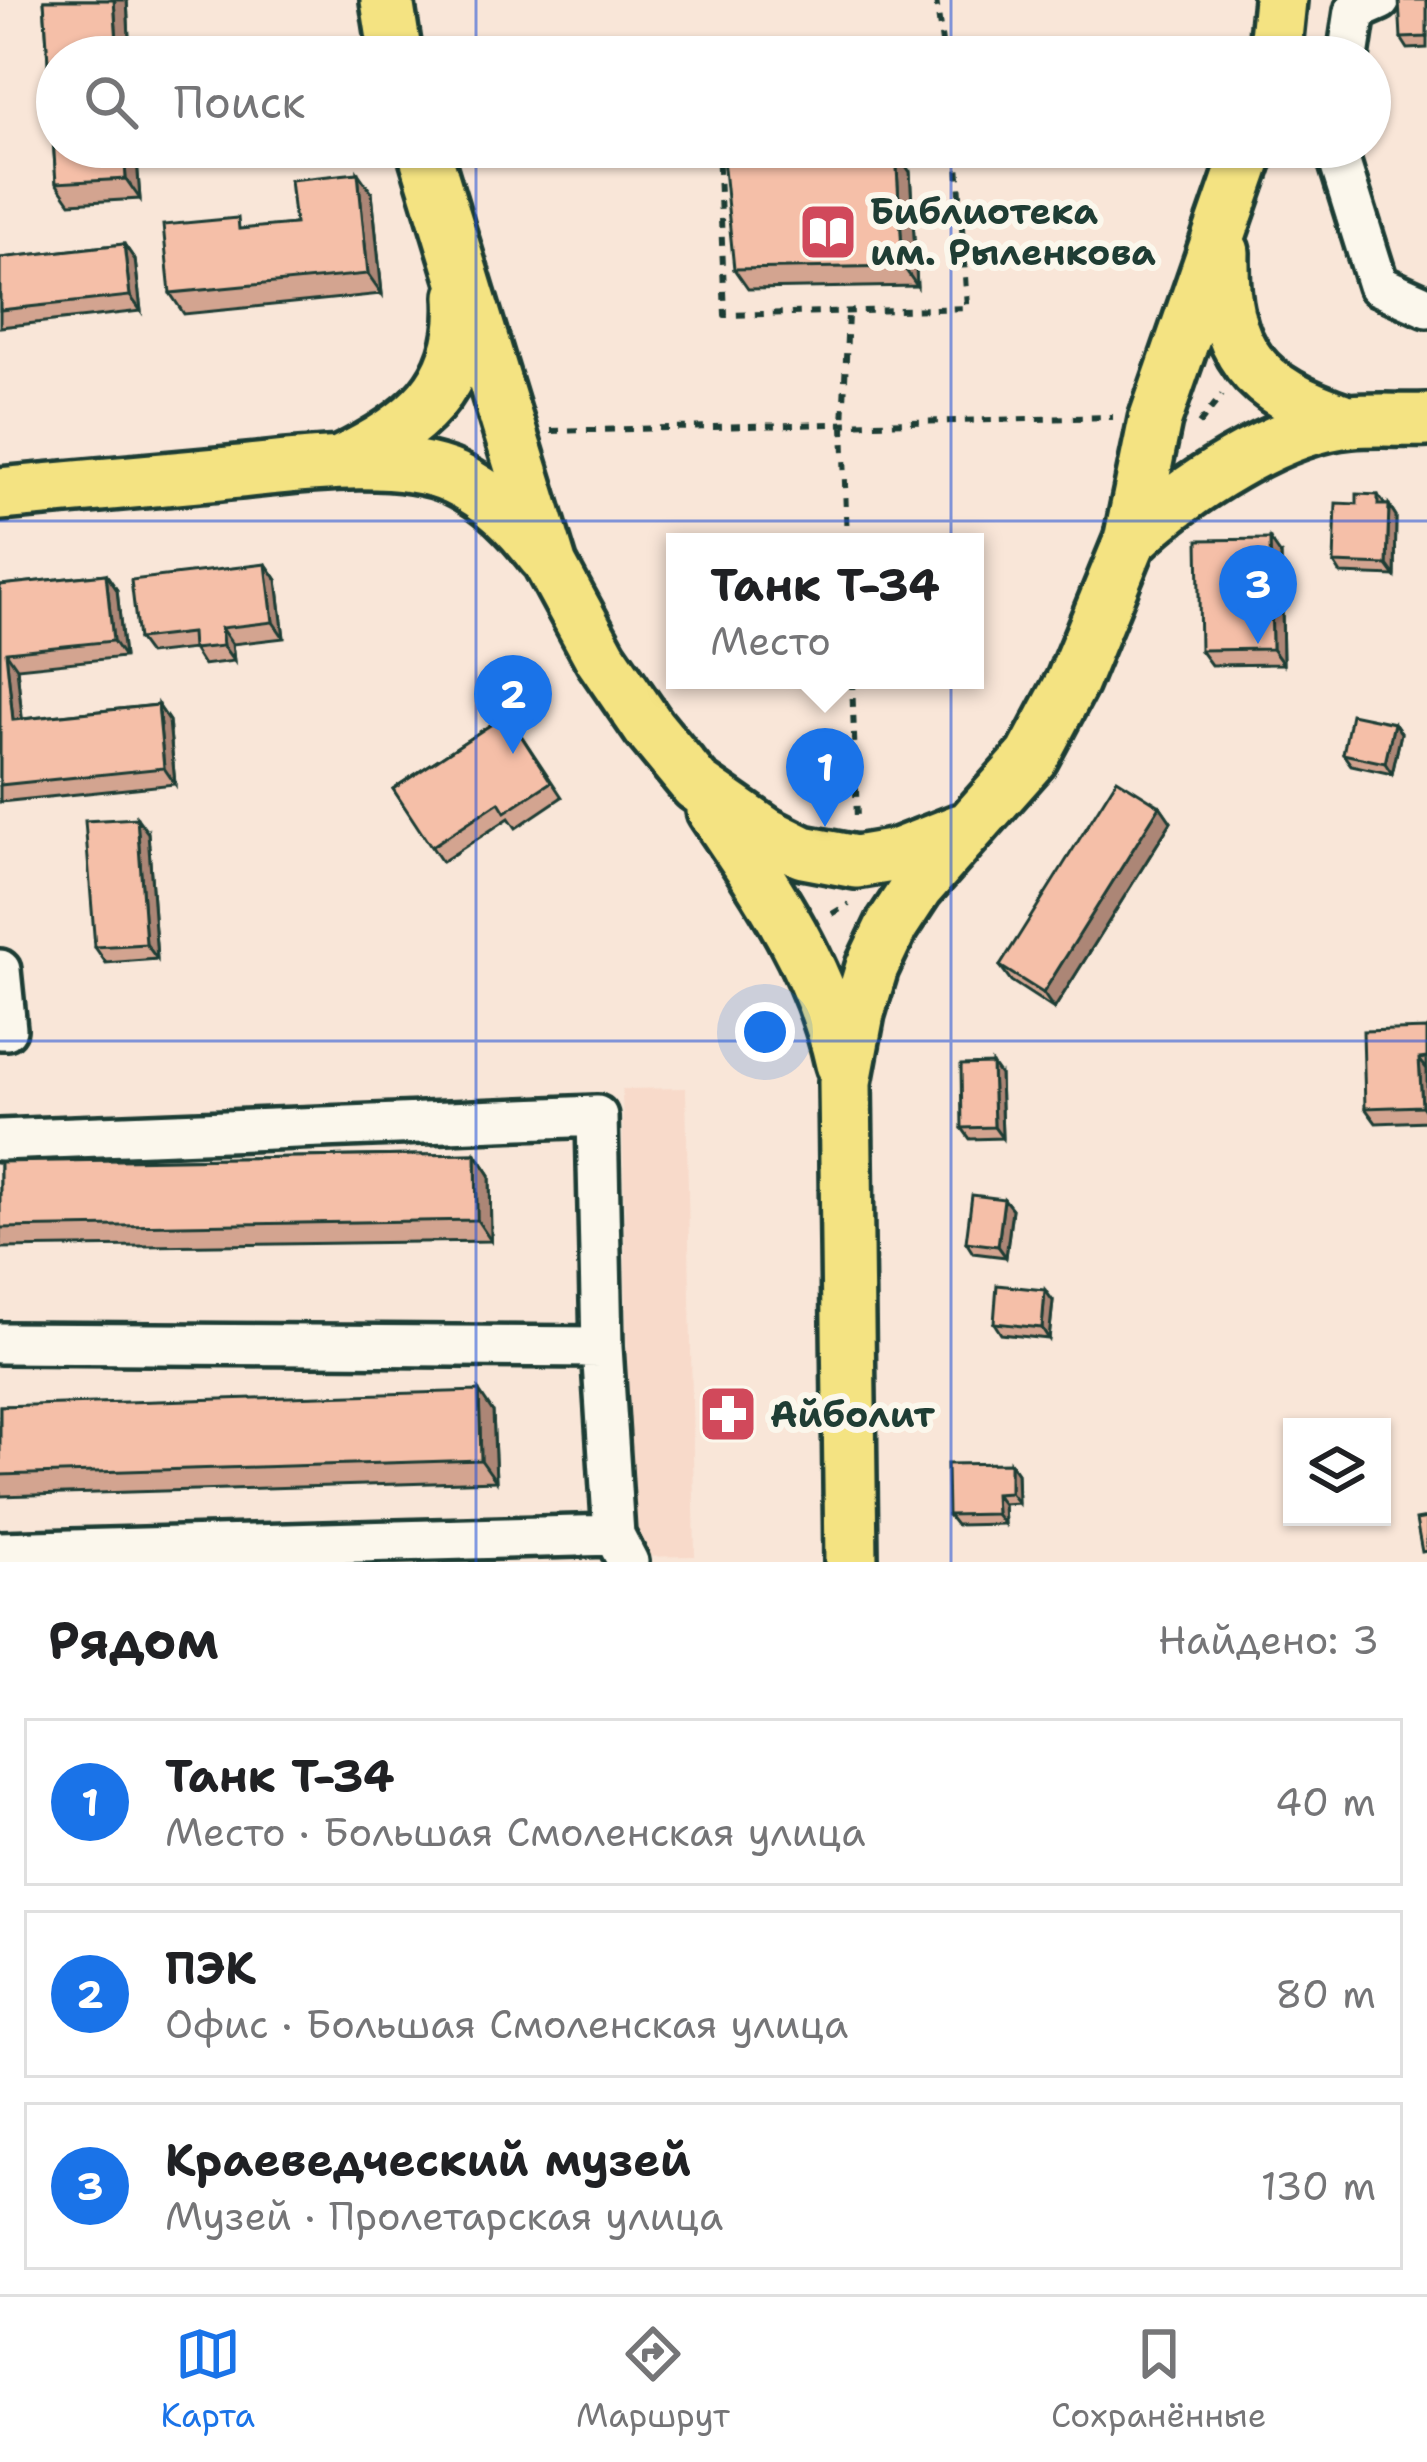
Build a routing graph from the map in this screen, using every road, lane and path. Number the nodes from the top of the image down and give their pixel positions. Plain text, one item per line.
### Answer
1 (387, 0) edge
2 (936, 0) edge
3 (1280, 0) edge
4 (1379, 0) edge
5 (393, 36) edge
6 (941, 36) edge
7 (1276, 36) edge
8 (1351, 36) edge
9 (429, 168) edge
10 (719, 168) edge
11 (958, 168) edge
12 (1243, 168) edge
13 (1342, 168) edge
14 (1224, 230) junction
15 (461, 278) junction
16 (1427, 307) edge
17 (848, 314) junction
18 (1222, 395) dead end
19 (1117, 417) dead end
20 (1427, 420) edge
21 (1347, 421) junction
22 (843, 425) junction
23 (1197, 427) dead end
24 (535, 432) dead end
25 (340, 463) junction
26 (0, 494) edge
27 (847, 533) edge
28 (1130, 541) junction
29 (551, 566) junction
30 (852, 689) edge
31 (696, 785) junction
32 (977, 822) junction
33 (858, 835) dead end
34 (0, 970) edge
35 (0, 1029) edge
36 (845, 1082) junction
37 (0, 1139) edge
38 (0, 1343) edge
39 (602, 1347) junction
40 (621, 1548) edge
41 (0, 1552) edge
42 (850, 1562) edge

1 - 5 main road
2 - 6 path
3 - 7 main road
4 - 8 lane
9 - 15 main road
10 - 17 path
11 - 17 path
12 - 14 main road
13 - 16 lane
14 - 21 main road
14 - 28 main road
15 - 25 main road
15 - 29 main road
17 - 22 path
18 - 23 path
19 - 22 path
20 - 21 main road
21 - 28 main road
22 - 24 path
22 - 27 path
25 - 26 main road
25 - 29 main road
28 - 32 main road
29 - 31 main road
30 - 33 path
31 - 32 main road
31 - 36 main road
32 - 36 main road
34 - 35 lane
36 - 42 main road
37 - 39 lane
38 - 39 lane
39 - 40 lane
40 - 41 lane

